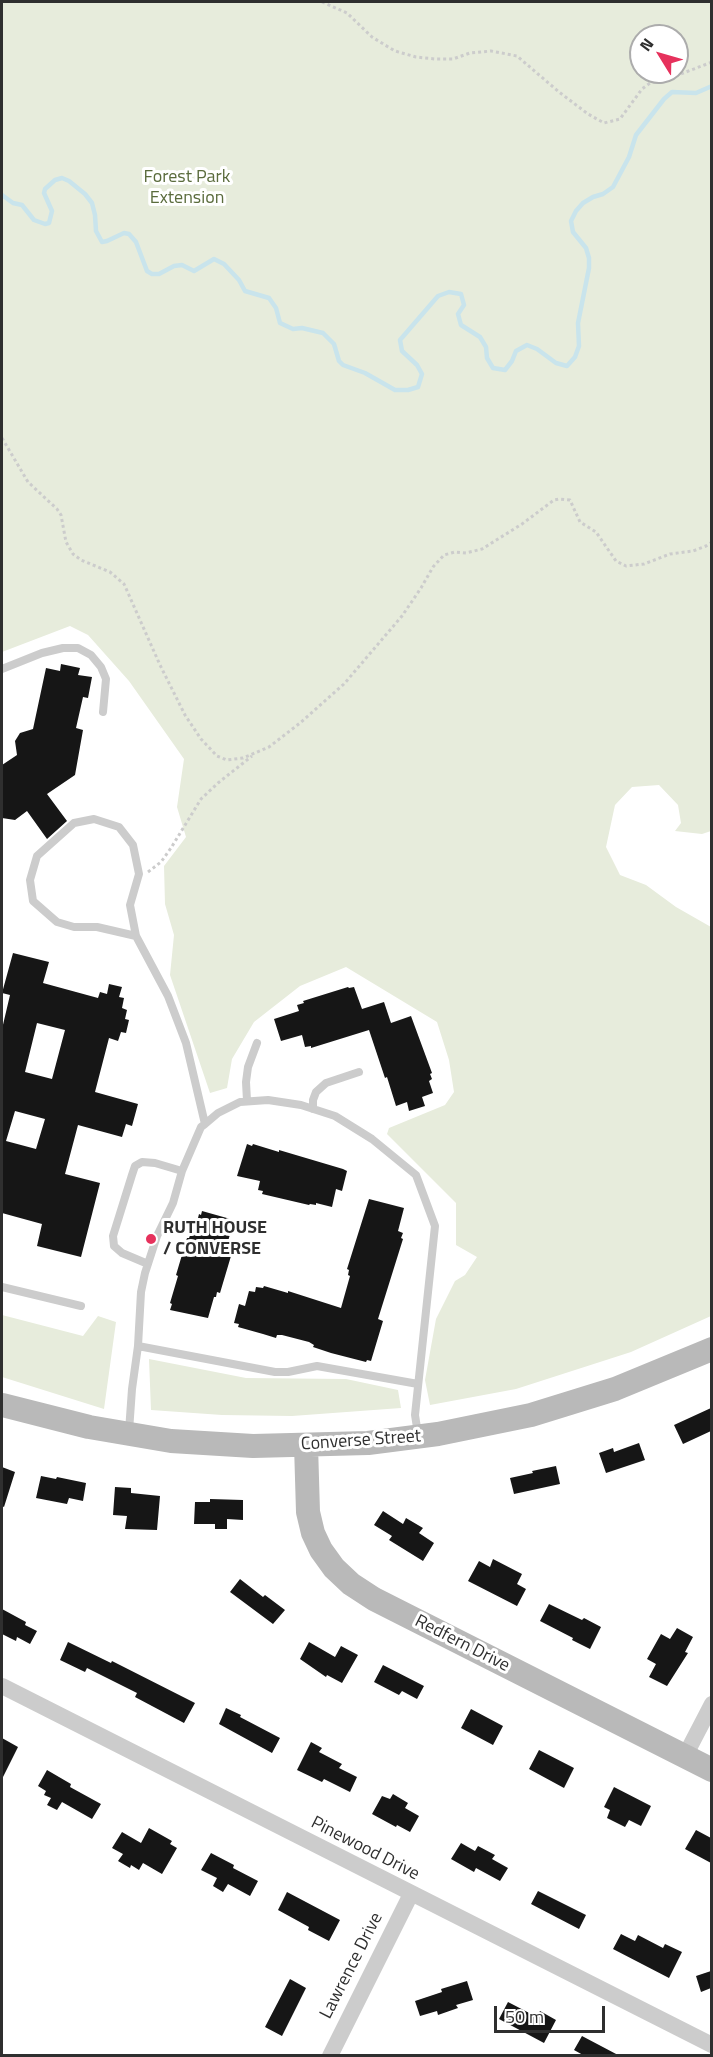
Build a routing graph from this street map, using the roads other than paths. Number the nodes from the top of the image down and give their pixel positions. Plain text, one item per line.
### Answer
1 (2, 669) edge
2 (103, 712) dead end
3 (136, 936) junction
4 (257, 1043) dead end
5 (359, 1072) dead end
6 (247, 1101) junction
7 (313, 1109) junction
8 (205, 1124) junction
9 (182, 1171) junction
10 (148, 1264) junction
11 (2, 1287) edge
12 (81, 1306) dead end
13 (138, 1346) junction
14 (711, 1349) edge
15 (418, 1384) junction
16 (2, 1405) edge
17 (129, 1434) junction
18 (419, 1437) junction
19 (306, 1445) junction
20 (2, 1686) edge
21 (711, 1704) edge
22 (685, 1756) junction
23 (711, 1770) edge
24 (411, 1894) junction
25 (711, 2045) edge
26 (330, 2055) edge

1 - 2 lane
3 - 3 lane
3 - 8 lane
4 - 6 lane
5 - 7 lane
6 - 7 lane
6 - 8 lane
7 - 15 lane
8 - 9 lane
9 - 10 lane
9 - 10 lane
10 - 13 lane
11 - 12 lane
13 - 15 lane
13 - 17 lane
14 - 18 main road, Converse Street
15 - 18 lane
16 - 17 main road, Converse Street
17 - 19 main road, Converse Street
18 - 19 main road, Converse Street
19 - 22 main road, Redfern Drive
20 - 24 street, Pinewood Drive
21 - 22 street
22 - 23 main road, Redfern Drive
24 - 25 street, Pinewood Drive
24 - 26 street, Lawrence Drive

